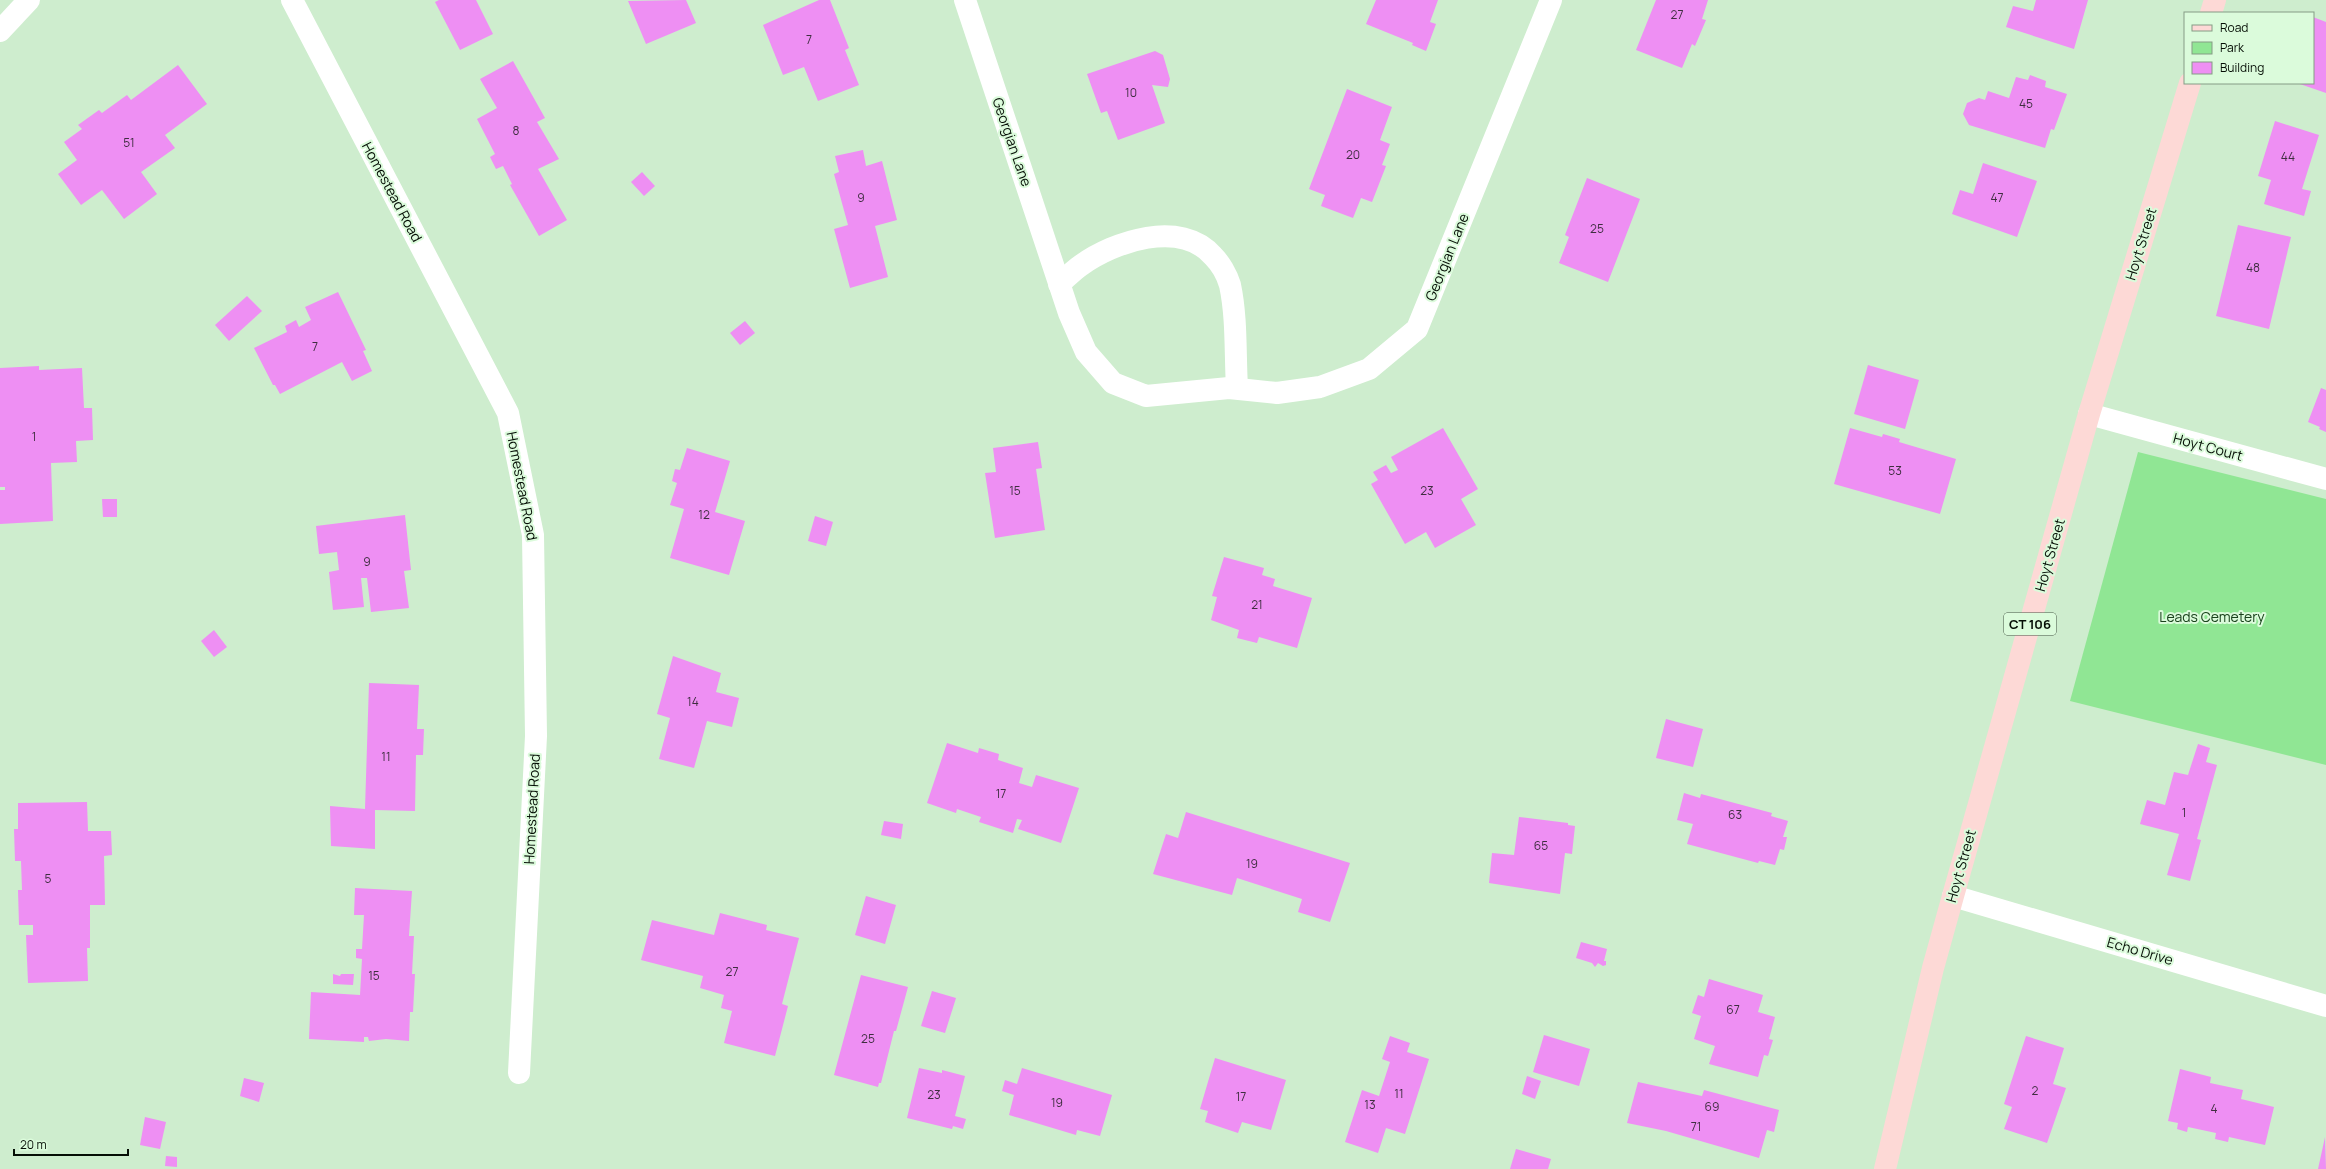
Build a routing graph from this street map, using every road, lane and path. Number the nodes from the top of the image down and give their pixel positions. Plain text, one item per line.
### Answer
1 (29, 0) edge
2 (292, 0) edge
3 (965, 0) edge
4 (1551, 0) edge
5 (2216, 0) edge
6 (2212, 12) edge
7 (0, 31) edge
8 (2190, 84) edge
9 (1059, 284) junction
10 (1237, 388) junction
11 (2090, 414) junction
12 (2326, 479) edge
13 (1953, 896) junction
14 (2326, 1006) edge
15 (519, 1073) dead end
16 (1885, 1169) edge

1 - 7 street
2 - 15 street, Homestead Road
3 - 9 street, Georgian Lane
4 - 10 street, Georgian Lane
5 - 6 main road
8 - 11 main road, Hoyt Street / CT 106
9 - 10 street, Georgian Lane
9 - 10 street
11 - 12 street, Hoyt Court
11 - 13 main road, Hoyt Street / CT 106
13 - 14 street, Echo Drive
13 - 16 main road, Hoyt Street / CT 106

